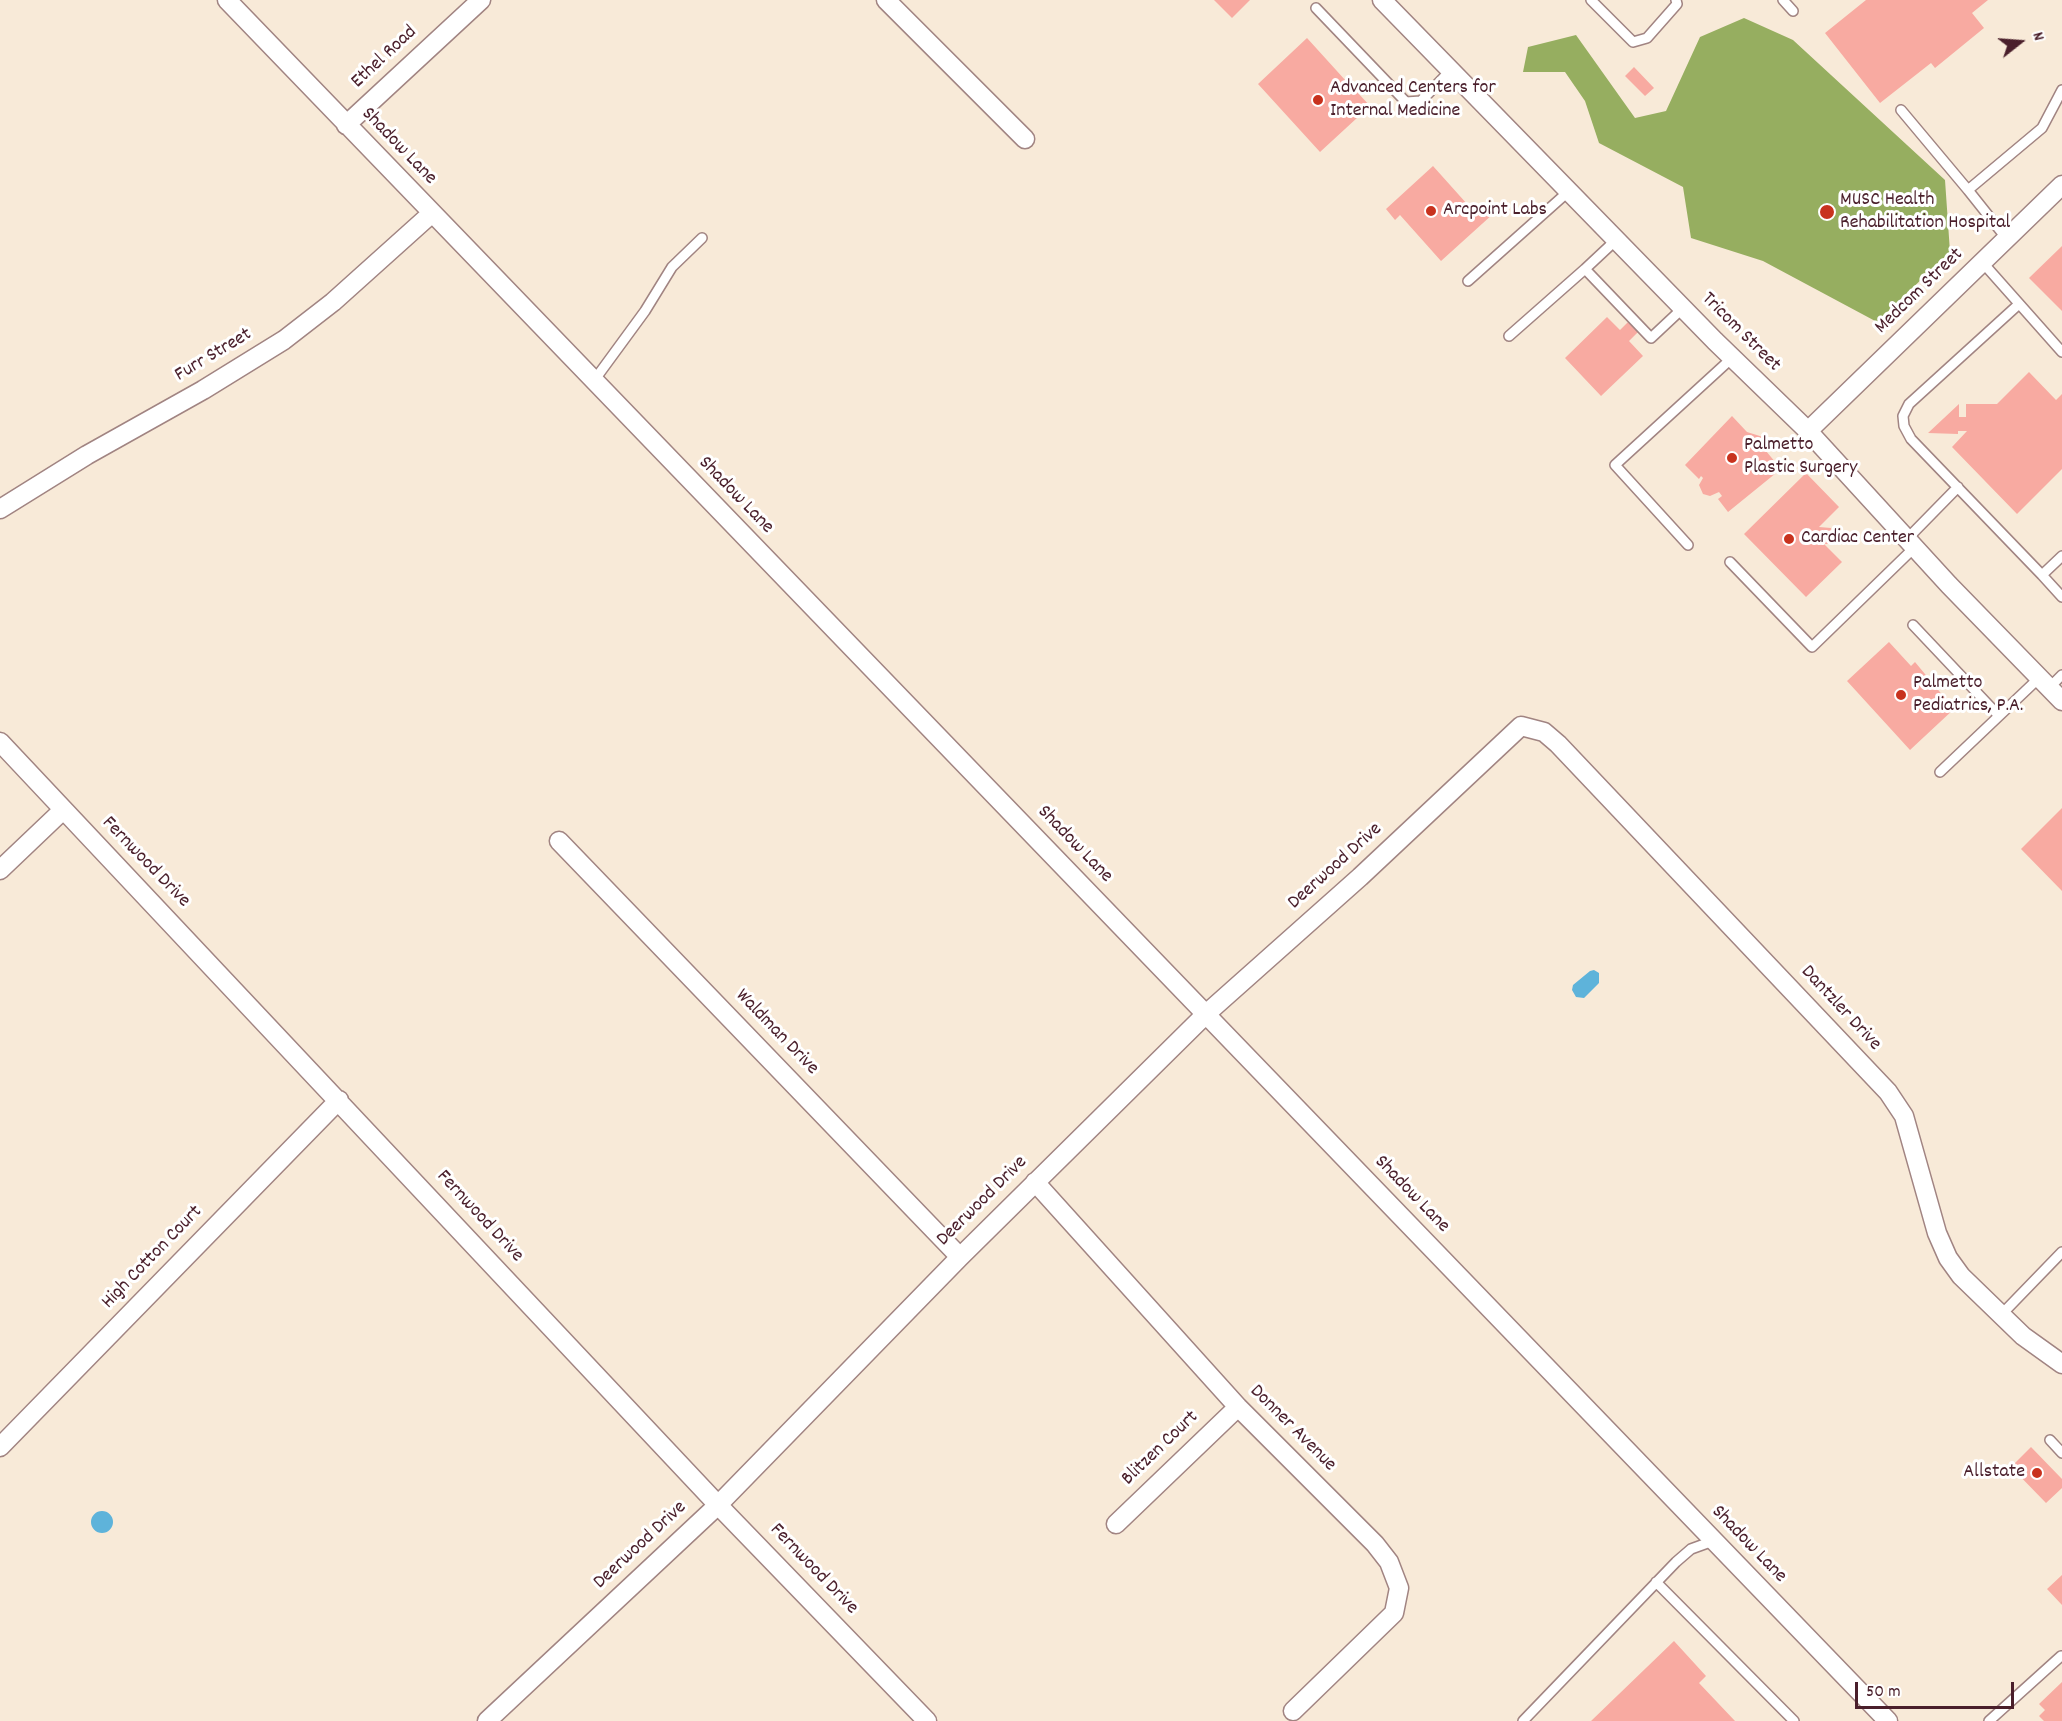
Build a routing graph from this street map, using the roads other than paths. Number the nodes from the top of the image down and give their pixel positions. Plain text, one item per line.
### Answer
1 (226, 0) edge
2 (482, 0) edge
3 (886, 0) edge
4 (1591, 0) edge
5 (1676, 0) edge
6 (1783, 0) edge
7 (1386, 1) edge
8 (1316, 8) dead end
9 (1793, 11) dead end
10 (1451, 70) junction
11 (2062, 90) edge
12 (1901, 110) dead end
13 (346, 125) junction
14 (1025, 139) dead end
15 (2062, 185) edge
16 (1968, 190) junction
17 (1569, 191) junction
18 (431, 214) junction
19 (702, 238) dead end
20 (2007, 239) junction
21 (1616, 240) junction
22 (1983, 263) junction
23 (1585, 269) junction
24 (1468, 281) dead end
25 (2019, 304) junction
26 (1683, 308) junction
27 (1509, 336) dead end
28 (2062, 352) edge
29 (1732, 358) junction
30 (593, 382) junction
31 (1808, 431) junction
32 (1958, 487) junction
33 (0, 509) edge
34 (1912, 542) junction
35 (1688, 545) dead end
36 (2062, 556) edge
37 (1730, 562) dead end
38 (2042, 575) junction
39 (2062, 597) edge
40 (1913, 625) dead end
41 (2050, 680) edge
42 (2062, 701) edge
43 (1999, 716) junction
44 (1521, 726) joint
45 (0, 742) edge
46 (1940, 772) dead end
47 (63, 810) junction
48 (559, 841) dead end
49 (0, 870) edge
50 (1206, 1014) junction
51 (339, 1100) junction
52 (1035, 1182) junction
53 (2062, 1252) edge
54 (960, 1257) junction
55 (2001, 1315) junction
56 (2062, 1363) edge
57 (1238, 1407) junction
58 (2050, 1440) dead end
59 (0, 1447) edge
60 (2062, 1453) edge
61 (718, 1505) junction
62 (1116, 1524) dead end
63 (1713, 1541) junction
64 (1656, 1581) junction
65 (2061, 1656) edge
66 (1293, 1711) dead end
67 (488, 1721) edge
68 (927, 1721) edge
69 (1523, 1721) edge
70 (1794, 1721) edge
71 (1888, 1721) edge
72 (1989, 1721) edge

1 - 13 street, Shadow Lane
2 - 13 street, Ethel Road
3 - 14 street
4 - 5 lane
6 - 9 lane
7 - 10 street, Tricom Street
8 - 10 lane
10 - 17 street, Tricom Street
11 - 16 lane
12 - 16 lane
13 - 18 street, Shadow Lane
15 - 20 street, Medcom Street
16 - 20 lane
17 - 21 street, Tricom Street
17 - 24 lane
18 - 30 street, Shadow Lane
18 - 33 street, Furr Street
19 - 30 lane
20 - 22 street, Medcom Street
21 - 23 lane
21 - 26 street, Tricom Street
22 - 25 lane
22 - 31 street, Medcom Street
23 - 26 lane
23 - 27 lane
25 - 28 lane
25 - 32 lane
26 - 29 street, Tricom Street
29 - 31 street, Tricom Street
29 - 35 lane
30 - 50 street, Shadow Lane
31 - 34 street, Tricom Street
32 - 34 lane
32 - 38 lane
34 - 37 lane
34 - 41 street, Tricom Street
36 - 38 lane
38 - 39 lane
40 - 43 lane
41 - 42 street, Tricom Street
41 - 43 lane
43 - 46 lane
44 - 50 street, Deerwood Drive
44 - 55 street, Dantzler Drive
45 - 47 street, Fernwood Drive
47 - 49 street
47 - 51 street, Fernwood Drive
48 - 54 street, Waldman Drive
50 - 52 street, Deerwood Drive
50 - 63 street, Shadow Lane
51 - 59 street, High Cotton Court
51 - 61 street, Fernwood Drive
52 - 54 street, Deerwood Drive
52 - 57 street, Donner Avenue
53 - 55 lane
54 - 61 street, Deerwood Drive
55 - 56 street, Dantzler Drive
57 - 62 street, Blitzen Court
57 - 66 street, Donner Avenue
58 - 60 lane
61 - 67 street, Deerwood Drive
61 - 68 street, Fernwood Drive
63 - 64 lane
63 - 71 street, Shadow Lane
64 - 69 lane
64 - 70 lane
65 - 72 lane

